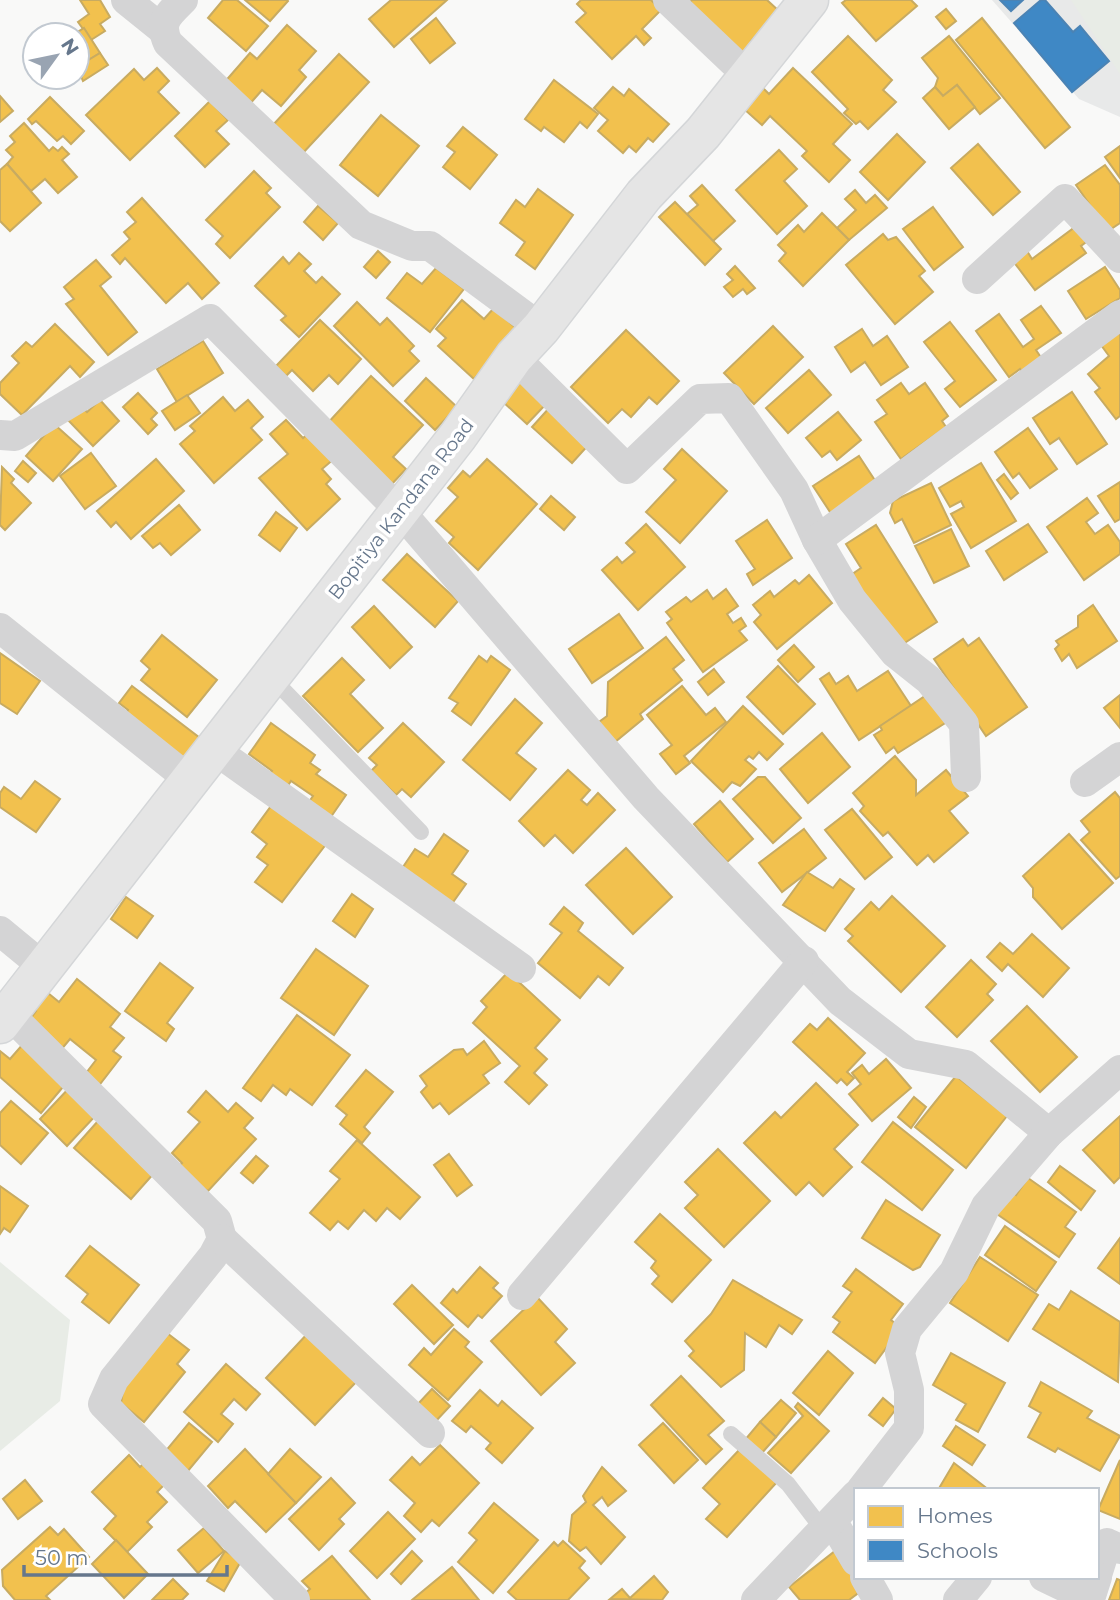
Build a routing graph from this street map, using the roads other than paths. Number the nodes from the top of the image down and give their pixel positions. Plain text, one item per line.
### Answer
1 (125, 0) edge
2 (183, 0) edge
3 (668, 0) edge
4 (809, 0) edge
5 (162, 29) junction
6 (748, 76) junction
7 (1116, 245) edge
8 (977, 279) dead end
9 (1120, 315) edge
10 (541, 328) junction
11 (514, 357) junction
12 (0, 435) edge
13 (400, 511) junction
14 (817, 540) junction
15 (0, 628) edge
16 (271, 677) junction
17 (215, 750) junction
18 (1120, 757) edge
19 (966, 777) dead end
20 (191, 782) junction
21 (1085, 782) dead end
22 (421, 832) dead end
23 (0, 931) edge
24 (804, 961) junction
25 (521, 968) dead end
26 (46, 969) junction
27 (5, 1019) edge
28 (1120, 1070) edge
29 (1049, 1133) junction
30 (222, 1239) junction
31 (522, 1295) dead end
32 (430, 1433) dead end
33 (731, 1434) dead end
34 (862, 1488) edge
35 (854, 1497) edge
36 (829, 1526) junction
37 (1120, 1549) edge
38 (854, 1558) edge
39 (1099, 1569) edge
40 (866, 1579) edge
41 (975, 1579) edge
42 (1048, 1579) edge
43 (1096, 1579) edge
44 (295, 1600) edge
45 (755, 1600) edge
46 (878, 1600) edge
47 (958, 1600) edge

1 - 5 street
2 - 5 street
3 - 6 street
4 - 6 main road, Bopitiya Kandana Road
5 - 10 street
6 - 10 main road, Bopitiya Kandana Road
7 - 8 street
9 - 14 street
10 - 11 main road, Bopitiya Kandana Road
11 - 13 main road, Bopitiya Kandana Road
11 - 14 street
12 - 13 street
13 - 16 main road, Bopitiya Kandana Road
13 - 24 street
14 - 19 street
15 - 20 street
16 - 17 main road, Bopitiya Kandana Road
16 - 22 lane
17 - 20 main road, Bopitiya Kandana Road
17 - 25 street
18 - 21 street
20 - 26 main road, Bopitiya Kandana Road
23 - 26 street
24 - 29 street
24 - 31 street
26 - 27 main road, Bopitiya Kandana Road
27 - 30 street
28 - 29 street
29 - 34 street
30 - 32 street
30 - 44 street
33 - 36 lane
35 - 36 street
36 - 38 street
36 - 45 street
37 - 39 street
40 - 46 street
41 - 47 street
42 - 43 street

